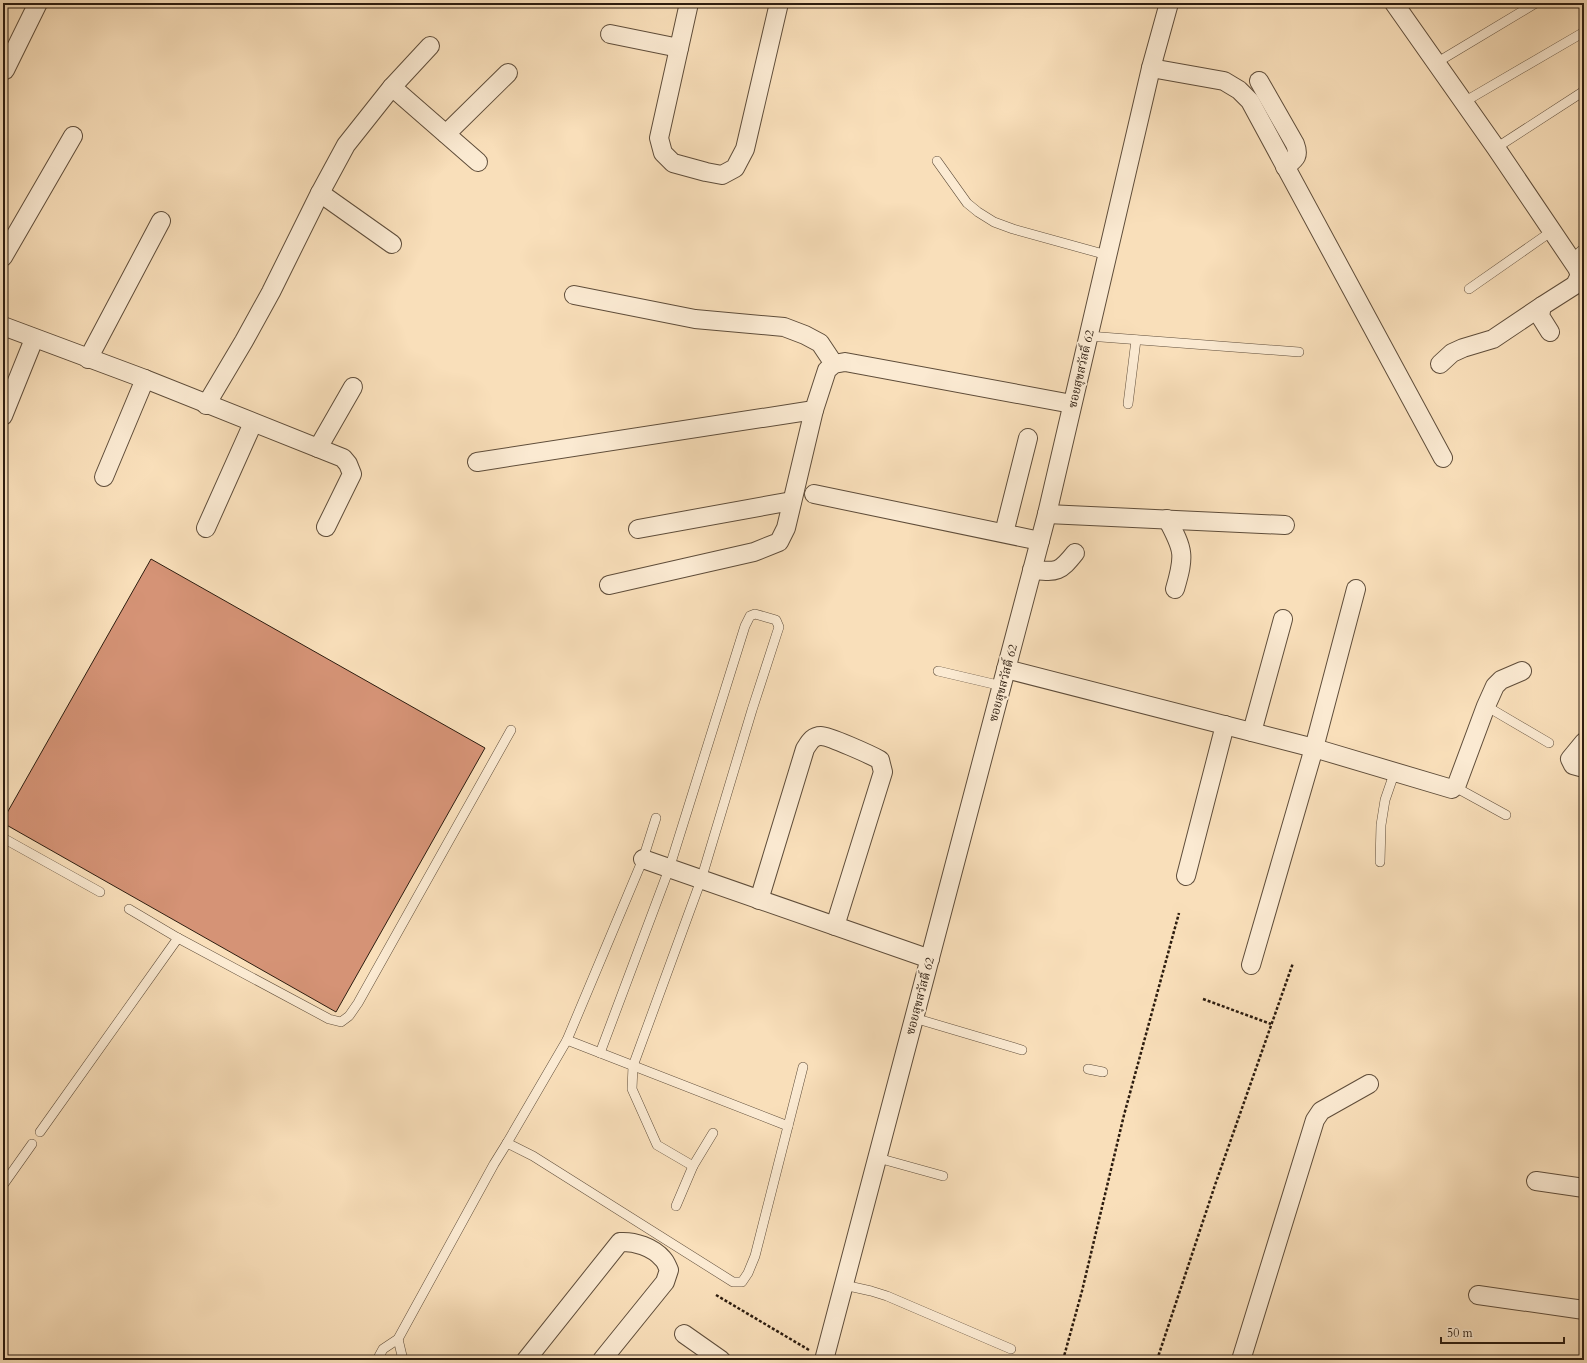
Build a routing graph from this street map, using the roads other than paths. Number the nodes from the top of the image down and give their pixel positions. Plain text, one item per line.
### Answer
1 (38, 3) edge
2 (689, 3) edge
3 (779, 3) edge
4 (1169, 3) edge
5 (1394, 3) edge
6 (1536, 3) edge
7 (1584, 32) edge
8 (610, 34) dead end
9 (430, 46) dead end
10 (679, 48) junction
11 (1436, 63) junction
12 (1152, 68) junction
13 (6, 70) dead end
14 (508, 73) dead end
15 (1259, 81) dead end
16 (392, 87) junction
17 (1584, 91) edge
18 (1464, 102) junction
19 (446, 134) junction
20 (72, 136) dead end
21 (1496, 148) junction
22 (937, 161) dead end
23 (478, 162) dead end
24 (1286, 167) junction
25 (320, 193) junction
26 (161, 221) dead end
27 (1552, 230) junction
28 (392, 244) dead end
29 (1578, 254) edge
30 (1107, 255) junction
31 (3, 257) edge
32 (1469, 289) dead end
33 (574, 295) dead end
34 (1542, 306) junction
35 (3, 326) edge
36 (1550, 332) dead end
37 (1088, 336) junction
38 (34, 339) junction
39 (1136, 340) junction
40 (1299, 352) dead end
41 (88, 359) junction
42 (834, 364) junction
43 (1440, 364) dead end
44 (145, 379) junction
45 (353, 387) dead end
46 (206, 404) junction
47 (1072, 404) junction
48 (1128, 404) dead end
49 (814, 410) junction
50 (3, 416) edge
51 (253, 423) junction
52 (1028, 438) dead end
53 (318, 448) junction
54 (1443, 458) dead end
55 (477, 462) dead end
56 (104, 477) dead end
57 (814, 494) dead end
58 (792, 501) junction
59 (1047, 514) junction
60 (1167, 519) junction
61 (1285, 525) dead end
62 (326, 527) dead end
63 (206, 528) dead end
64 (638, 529) dead end
65 (1004, 533) junction
66 (1040, 541) junction
67 (1075, 553) dead end
68 (1032, 570) junction
69 (609, 585) dead end
70 (1175, 589) dead end
71 (1356, 589) dead end
72 (1283, 619) dead end
73 (1006, 668) junction
74 (1522, 671) dead end
75 (938, 672) dead end
76 (1002, 686) junction
77 (1486, 706) junction
78 (1225, 725) junction
79 (511, 730) dead end
80 (1252, 732) junction
81 (1584, 742) edge
82 (1550, 744) dead end
83 (1314, 748) junction
84 (1584, 768) edge
85 (1395, 771) junction
86 (1455, 787) junction
87 (1506, 815) dead end
88 (656, 818) dead end
89 (3, 838) edge
90 (643, 859) junction
91 (1380, 862) dead end
92 (669, 869) junction
93 (1186, 876) dead end
94 (701, 880) junction
95 (100, 892) dead end
96 (759, 900) junction
97 (129, 909) dead end
98 (835, 926) junction
99 (178, 938) junction
100 (930, 959) junction
101 (1251, 965) dead end
102 (914, 1018) junction
103 (567, 1040) junction
104 (1022, 1050) dead end
105 (600, 1053) junction
106 (633, 1066) junction
107 (803, 1067) dead end
108 (1088, 1069) dead end
109 (1103, 1072) dead end
110 (1369, 1084) dead end
111 (788, 1126) junction
112 (40, 1132) dead end
113 (713, 1133) dead end
114 (507, 1143) junction
115 (32, 1144) dead end
116 (878, 1158) junction
117 (693, 1166) junction
118 (943, 1176) dead end
119 (1536, 1181) dead end
120 (3, 1185) edge
121 (1584, 1188) edge
122 (676, 1206) dead end
123 (844, 1285) junction
124 (1478, 1295) dead end
125 (1584, 1310) edge
126 (684, 1334) dead end
127 (398, 1338) junction
128 (1011, 1349) dead end
129 (719, 1359) edge
130 (377, 1360) edge
131 (403, 1360) edge
132 (526, 1360) edge
133 (602, 1360) edge
134 (825, 1360) edge
135 (1241, 1360) edge

1 - 13 street
2 - 10 street
3 - 10 street
4 - 12 street, ซอยสุขสวัสดิ์ 62
5 - 11 street
6 - 11 lane
7 - 18 lane
8 - 10 street
9 - 16 street
11 - 18 street
12 - 24 street
12 - 30 street, ซอยสุขสวัสดิ์ 62
14 - 19 street
15 - 24 street
16 - 19 street
16 - 25 street
17 - 21 lane
18 - 21 street
19 - 23 street
20 - 31 street
21 - 27 street
22 - 30 lane
24 - 54 street
25 - 28 street
25 - 46 street
26 - 41 street
27 - 29 street
27 - 32 lane
29 - 34 street
30 - 37 street, ซอยสุขสวัสดิ์ 62
33 - 42 street
34 - 36 street
34 - 43 street
35 - 38 street
37 - 39 lane
37 - 47 street, ซอยสุขสวัสดิ์ 62
38 - 41 street
38 - 50 street
39 - 40 lane
39 - 48 lane
41 - 44 street
42 - 47 street
42 - 49 street
44 - 46 street
44 - 56 street
45 - 53 street
46 - 51 street
47 - 59 street, ซอยสุขสวัสดิ์ 62
49 - 55 street
49 - 58 street
51 - 53 street
51 - 63 street
52 - 65 street
53 - 62 street
57 - 65 street
58 - 64 street
58 - 69 street
59 - 60 street
59 - 66 street, ซอยสุขสวัสดิ์ 62
60 - 61 street
60 - 70 street
65 - 66 street
66 - 68 street, ซอยสุขสวัสดิ์ 62
67 - 68 street
68 - 73 street, ซอยสุขสวัสดิ์ 62
71 - 83 street
72 - 80 street
73 - 76 street, ซอยสุขสวัสดิ์ 62
73 - 78 street
74 - 77 street
75 - 76 lane
76 - 100 street, ซอยสุขสวัสดิ์ 62
77 - 82 lane
77 - 86 street
78 - 80 street
78 - 93 street
79 - 99 lane
80 - 83 street
81 - 84 street
83 - 85 street
83 - 101 street
85 - 86 street
85 - 91 lane
86 - 87 lane
88 - 90 lane
89 - 95 lane
90 - 92 street
90 - 103 lane
92 - 94 street
92 - 94 lane
92 - 105 lane
94 - 96 street
94 - 106 lane
96 - 98 street
96 - 98 street
97 - 99 lane
98 - 100 street
99 - 112 lane
100 - 102 street, ซอยสุขสวัสดิ์ 62
102 - 104 lane
102 - 116 street, ซอยสุขสวัสดิ์ 62
103 - 105 lane
103 - 114 lane
105 - 106 lane
106 - 111 lane
106 - 117 lane
107 - 111 lane
108 - 109 lane
110 - 135 street
111 - 114 lane
113 - 117 lane
114 - 127 lane
115 - 120 lane
116 - 118 lane
116 - 123 street, ซอยสุขสวัสดิ์ 62
117 - 122 lane
119 - 121 street
123 - 128 lane
123 - 134 street, ซอยสุขสวัสดิ์ 62
124 - 125 street
126 - 129 street
127 - 130 lane
127 - 131 lane
132 - 133 street

